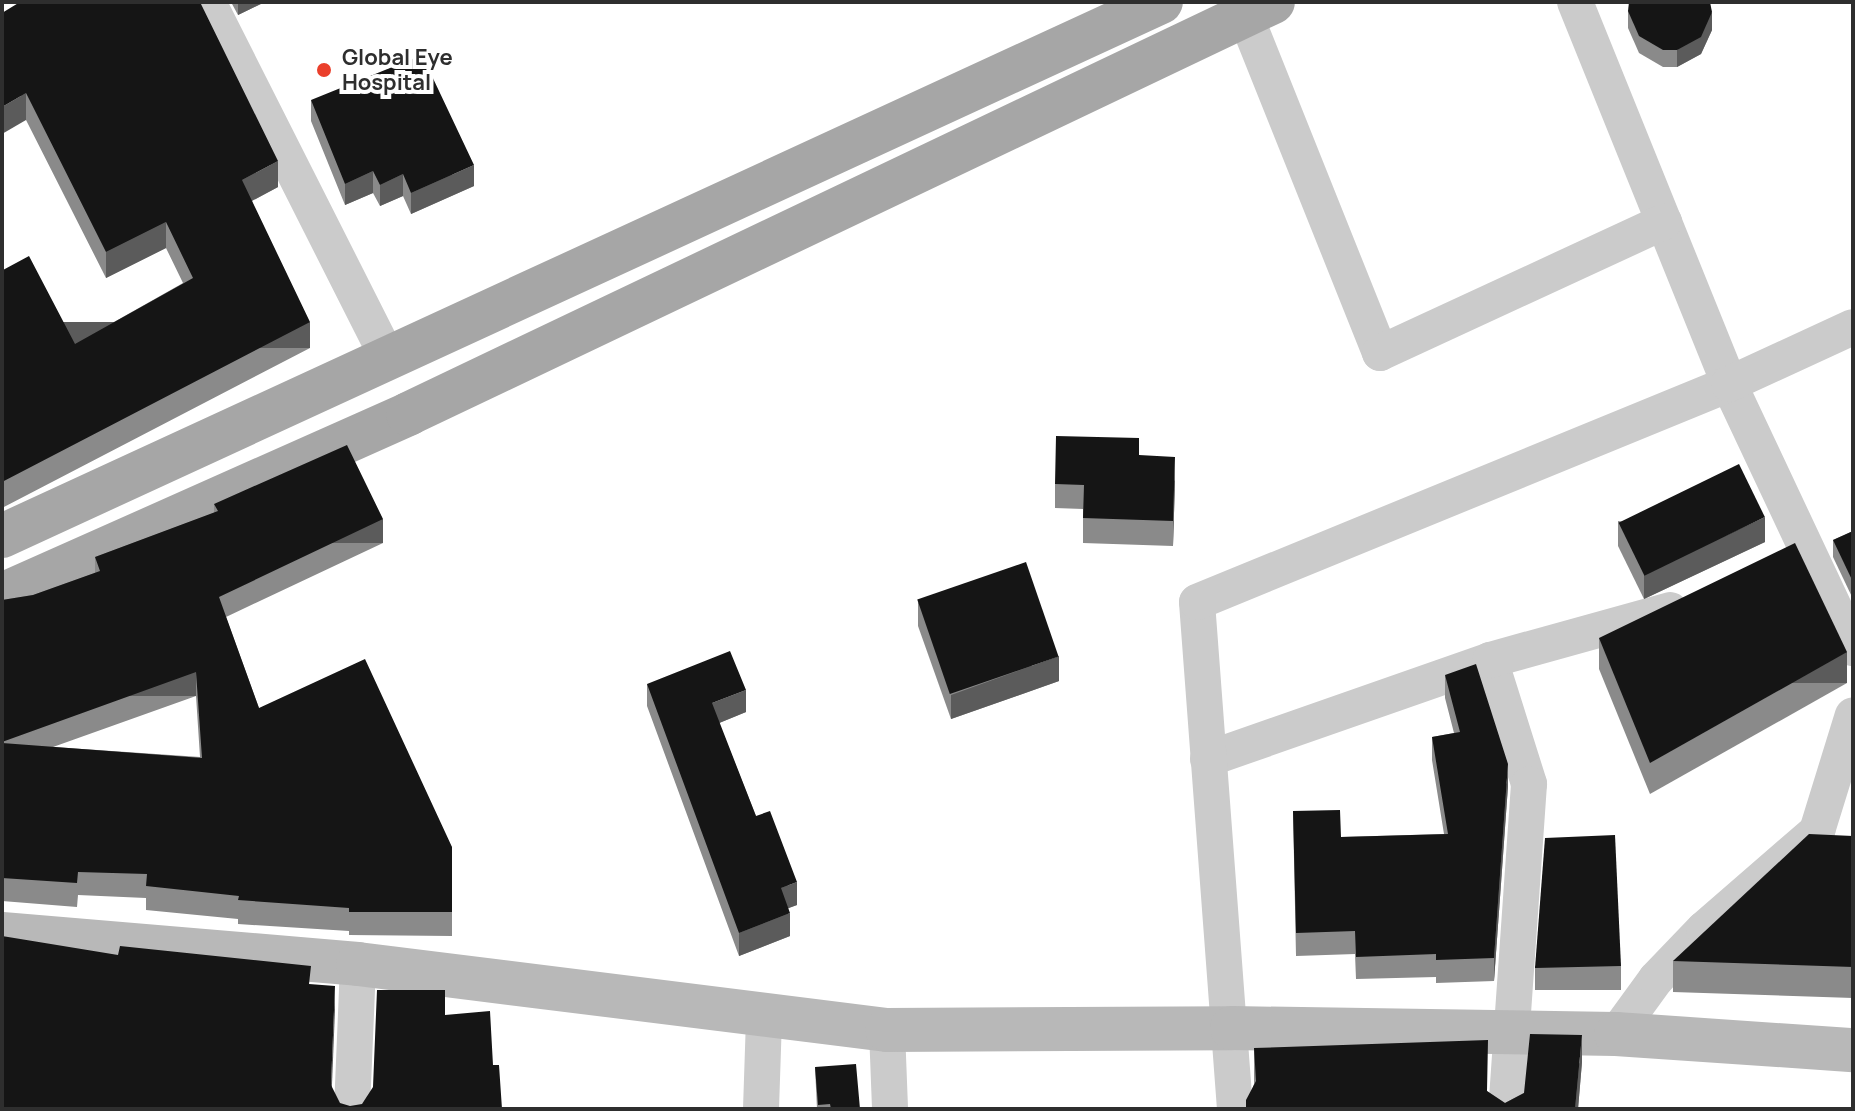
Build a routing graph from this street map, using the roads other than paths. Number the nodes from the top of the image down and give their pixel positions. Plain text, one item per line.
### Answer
1 (208, 2) edge
2 (1161, 2) edge
3 (1575, 2) edge
4 (1259, 9) edge
5 (1664, 222) junction
6 (1853, 327) edge
7 (389, 361) junction
8 (1729, 384) junction
9 (2, 536) edge
10 (1707, 593) edge
11 (2, 595) edge
12 (1853, 648) edge
13 (1490, 660) junction
14 (1853, 715) edge
15 (1208, 759) junction
16 (2, 934) edge
17 (358, 964) junction
18 (764, 1019) junction
19 (1232, 1028) junction
20 (887, 1030) junction
21 (1510, 1032) junction
22 (1616, 1034) junction
23 (1853, 1050) edge
24 (352, 1109) edge
25 (761, 1109) edge
26 (890, 1109) edge
27 (1235, 1109) edge
28 (1506, 1109) edge

1 - 7 street
2 - 7 main road
3 - 5 street
4 - 5 street
4 - 11 main road
5 - 8 street
6 - 8 street
7 - 9 main road
8 - 12 street
8 - 15 street
10 - 13 street
13 - 15 street
13 - 21 street
14 - 22 street
15 - 19 street
16 - 17 street
17 - 18 street
17 - 24 street
18 - 20 street
18 - 25 street
19 - 20 street
19 - 21 street
19 - 27 street
20 - 26 street
21 - 22 street
21 - 28 street
22 - 23 street

